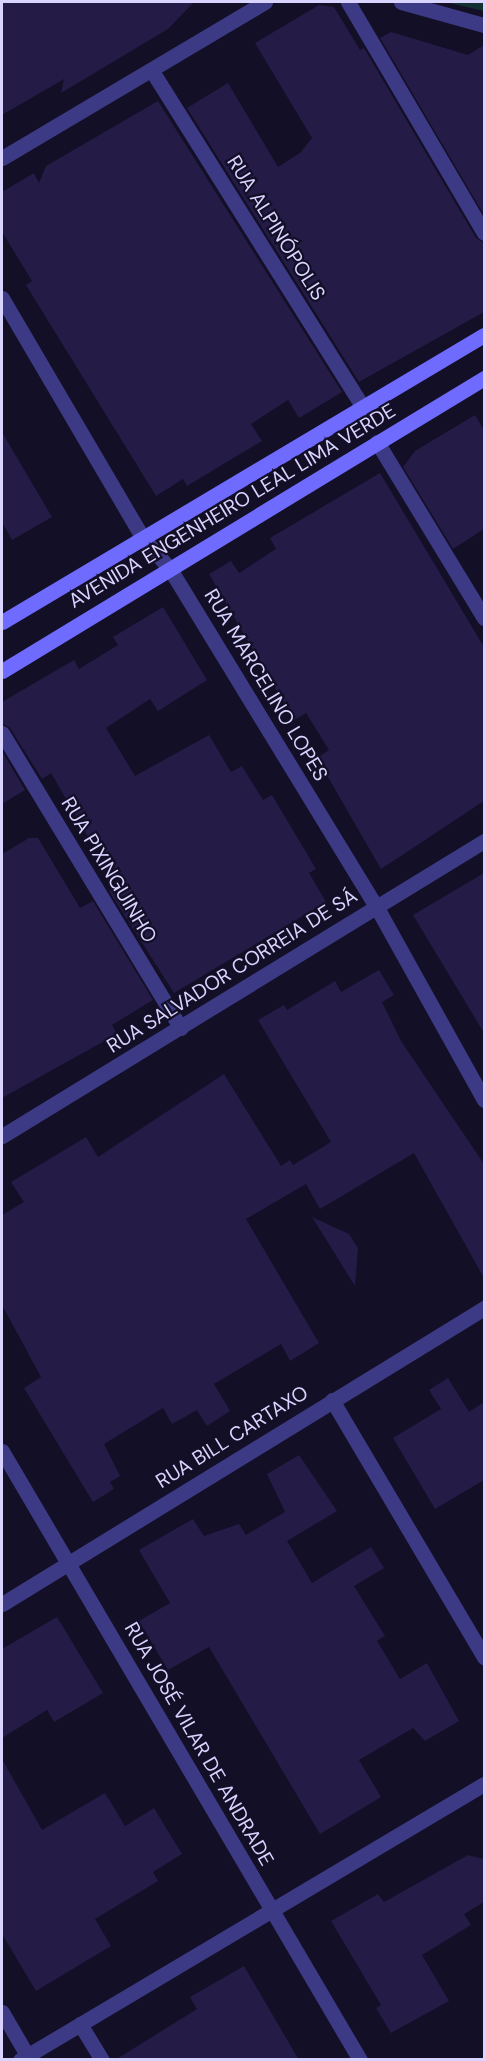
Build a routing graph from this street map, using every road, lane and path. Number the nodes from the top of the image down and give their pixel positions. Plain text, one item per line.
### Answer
1 (264, 2) edge
2 (348, 2) edge
3 (401, 2) edge
4 (484, 25) edge
5 (152, 71) junction
6 (2, 158) edge
7 (484, 233) edge
8 (2, 298) edge
9 (484, 335) edge
10 (484, 378) edge
11 (363, 407) junction
12 (377, 442) junction
13 (142, 537) junction
14 (170, 569) junction
15 (484, 618) edge
16 (2, 622) edge
17 (2, 671) edge
18 (2, 733) edge
19 (484, 841) edge
20 (376, 906) junction
21 (181, 1028) junction
22 (484, 1100) edge
23 (4, 1130) edge
24 (484, 1308) edge
25 (332, 1400) junction
26 (2, 1450) edge
27 (69, 1563) junction
28 (2, 1604) edge
29 (484, 1657) edge
30 (484, 1784) edge
31 (273, 1911) junction
32 (2, 2012) edge
33 (81, 2024) junction
34 (24, 2057) edge
35 (102, 2060) edge
36 (360, 2060) edge

1 - 5 street
2 - 7 street
3 - 4 street
5 - 6 street
5 - 11 street, RUA ALPINÓPOLIS
8 - 13 street, RUA MARCELINO LOPES
9 - 11 main road, AVENIDA ENGENHEIRO LEAL LIMA VERDE
10 - 12 main road, AVENIDA ENGENHEIRO LEAL LIMA VERDE
11 - 13 main road, AVENIDA ENGENHEIRO LEAL LIMA VERDE
12 - 14 main road, AVENIDA ENGENHEIRO LEAL LIMA VERDE
12 - 15 street
13 - 14 street, RUA MARCELINO LOPES
13 - 16 main road, AVENIDA ENGENHEIRO LEAL LIMA VERDE
14 - 17 main road, AVENIDA ENGENHEIRO LEAL LIMA VERDE
14 - 20 street, RUA MARCELINO LOPES
18 - 21 street, RUA PIXINGUINHO
19 - 20 street, RUA SALVADOR CORREIA DE SÁ
20 - 21 street, RUA SALVADOR CORREIA DE SÁ
20 - 22 street, RUA MARCELINO LOPES
21 - 23 street, RUA SALVADOR CORREIA DE SÁ
24 - 25 street, RUA BILL CARTAXO
25 - 27 street, RUA BILL CARTAXO
25 - 29 street
26 - 27 street, RUA JOSÉ VILAR DE ANDRADE
27 - 28 street, RUA BILL CARTAXO
27 - 31 street, RUA JOSÉ VILAR DE ANDRADE
30 - 31 street
31 - 33 street
31 - 36 street, RUA JOSÉ VILAR DE ANDRADE
32 - 34 street
33 - 34 street
33 - 35 street

